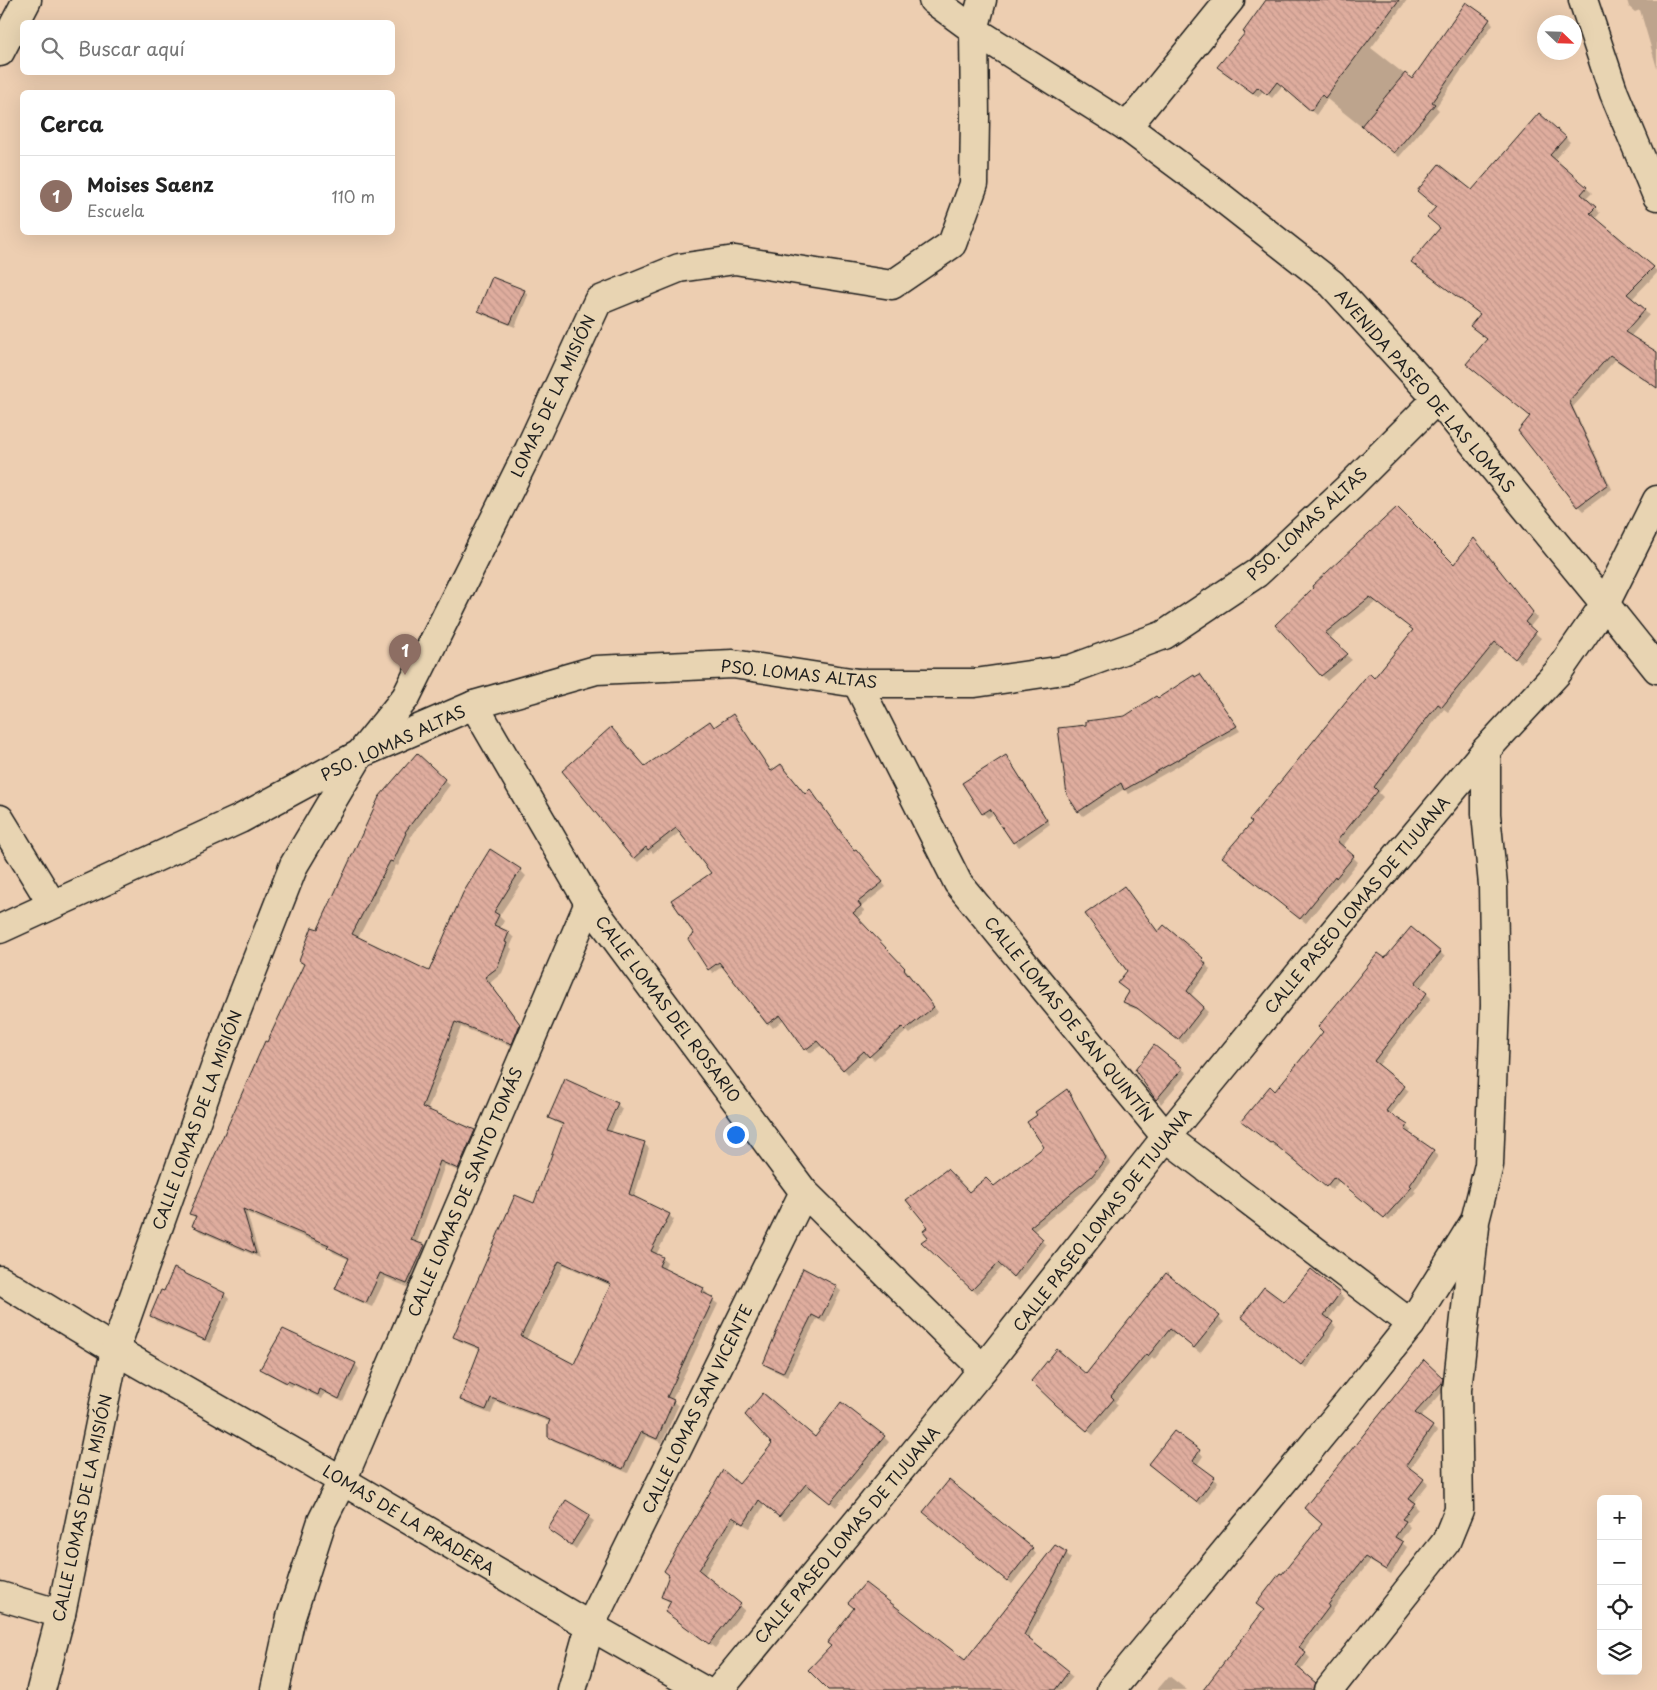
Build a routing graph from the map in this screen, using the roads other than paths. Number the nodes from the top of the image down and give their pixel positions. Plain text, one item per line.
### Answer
1 (27, 0) edge
2 (933, 0) edge
3 (982, 0) edge
4 (1230, 0) edge
5 (1583, 0) edge
6 (974, 30) junction
7 (0, 52) edge
8 (1127, 127) junction
9 (1657, 196) edge
10 (1437, 399) junction
11 (1657, 500) edge
12 (458, 592) joint
13 (1605, 604) junction
14 (1657, 670) edge
15 (857, 683) junction
16 (474, 706) junction
17 (1486, 750) junction
18 (360, 754) junction
19 (0, 820) edge
20 (589, 903) junction
21 (52, 904) junction
22 (0, 929) edge
23 (1166, 1137) junction
24 (804, 1192) junction
25 (1476, 1221) junction
26 (0, 1280) edge
27 (1411, 1324) junction
28 (115, 1350) junction
29 (983, 1369) junction
30 (342, 1481) junction
31 (0, 1596) edge
32 (61, 1614) junction
33 (590, 1626) junction
34 (41, 1690) edge
35 (275, 1690) edge
36 (572, 1690) edge
37 (702, 1690) edge
38 (719, 1690) edge
39 (1111, 1690) edge
40 (1329, 1690) edge

1 - 7 street
2 - 6 street, AVENIDA PASEO DE LAS LOMAS
3 - 6 street, LOMAS DE LA MISIÓN
4 - 8 street
5 - 9 street
6 - 8 street, AVENIDA PASEO DE LAS LOMAS
6 - 12 street, LOMAS DE LA MISIÓN
8 - 10 street, AVENIDA PASEO DE LAS LOMAS
10 - 13 street, AVENIDA PASEO DE LAS LOMAS
10 - 15 street, PSO. LOMAS ALTAS
11 - 13 street
12 - 18 street, CALLE LOMAS DE LA MISIÓN
13 - 14 street, AVENIDA PASEO DE LAS LOMAS
13 - 17 street, CALLE PASEO LOMAS DE TIJUANA
15 - 16 street, PSO. LOMAS ALTAS
15 - 23 street, CALLE LOMAS DE SAN QUINTÍN
16 - 18 street, PSO. LOMAS ALTAS
16 - 20 street, CALLE LOMAS DEL ROSARIO
17 - 23 street, CALLE PASEO LOMAS DE TIJUANA
17 - 25 street
18 - 21 street, PSO. LOMAS ALTAS
18 - 28 street, CALLE LOMAS DE LA MISIÓN
19 - 21 street
20 - 24 street, CALLE LOMAS DEL ROSARIO
20 - 30 street, CALLE LOMAS DE SANTO TOMÁS
21 - 22 street, PSO. LOMAS ALTAS
23 - 27 street, CALLE LOMAS DE SAN QUINTÍN
23 - 29 street, CALLE PASEO LOMAS DE TIJUANA
24 - 29 street, CALLE LOMAS DEL ROSARIO
24 - 33 street, CALLE LOMAS SAN VICENTE
25 - 27 street
25 - 40 street
26 - 28 street, LOMAS DE LA PRADERA
27 - 39 street
28 - 30 street, LOMAS DE LA PRADERA
28 - 32 street, CALLE LOMAS DE LA MISIÓN
29 - 38 street, CALLE PASEO LOMAS DE TIJUANA
30 - 33 street, LOMAS DE LA PRADERA
30 - 35 street, CALLE LOMAS DE SANTO TOMÁS
31 - 32 street
32 - 34 street, CALLE LOMAS DE LA MISIÓN
33 - 36 street, CALLE LOMAS SAN VICENTE
33 - 37 street, LOMAS DE LA PRADERA

